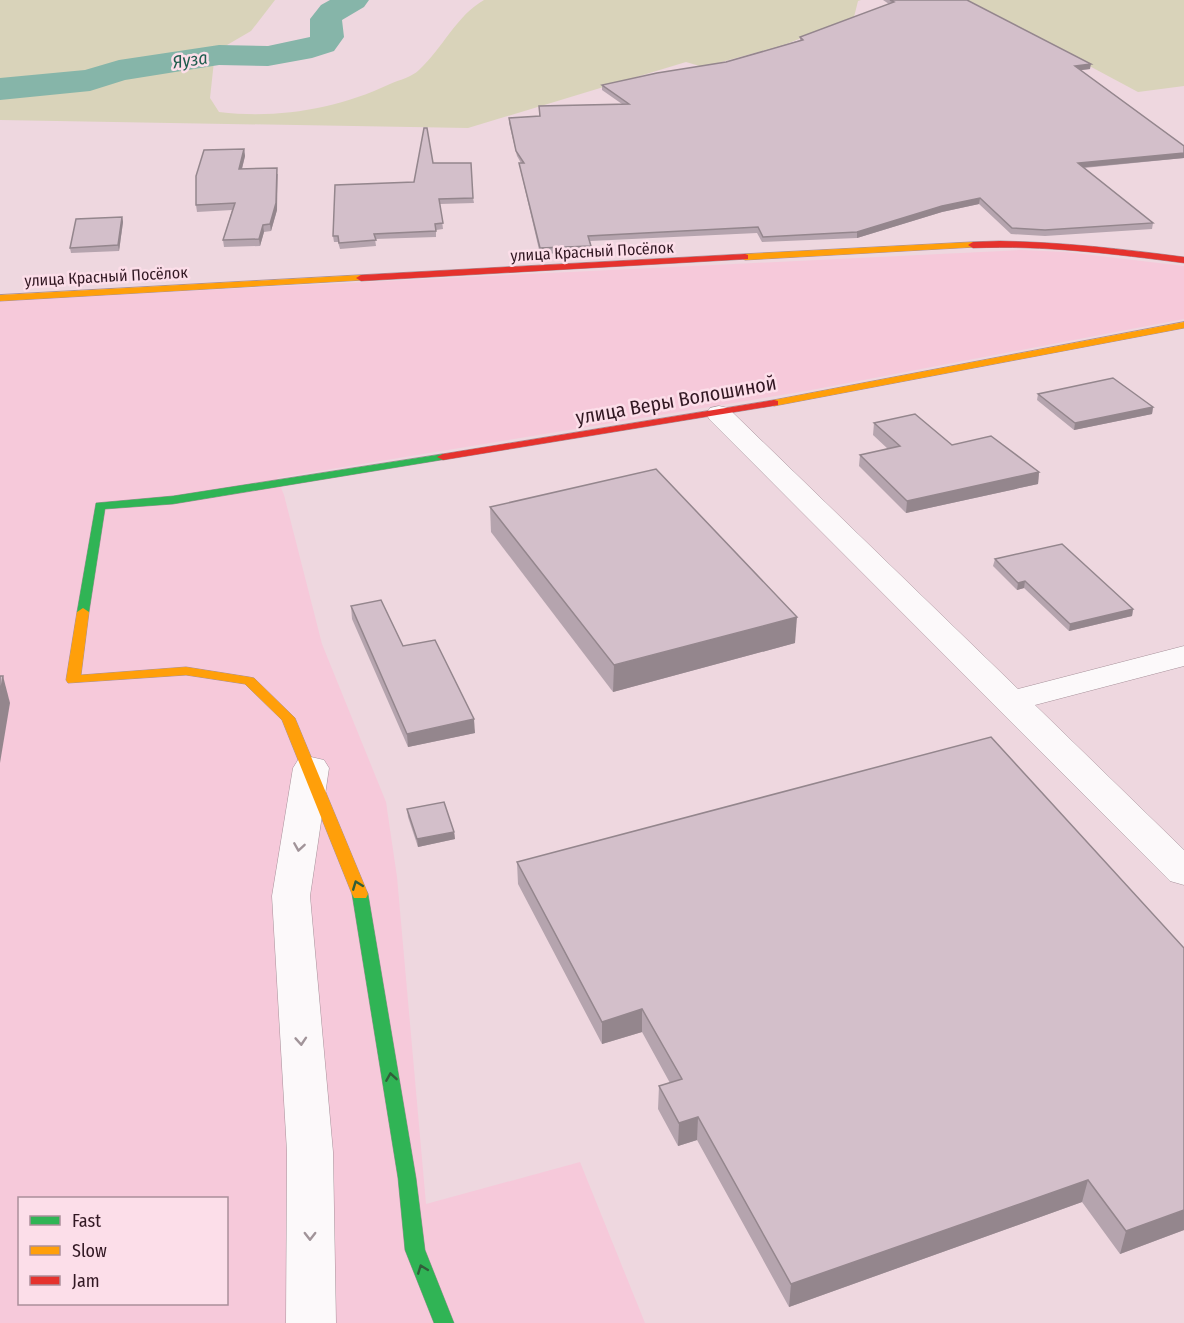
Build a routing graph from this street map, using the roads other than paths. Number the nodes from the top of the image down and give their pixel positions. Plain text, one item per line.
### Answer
1 (1184, 260) edge
2 (0, 298) edge
3 (1184, 325) edge
4 (719, 414) junction
5 (1184, 656) edge
6 (1011, 701) junction
7 (311, 768) junction
8 (1184, 872) edge
9 (311, 1323) edge
10 (444, 1323) edge

1 - 2 street, улица Красный Посёлок
3 - 4 street, улица Веры Волошиной
4 - 6 street
4 - 7 street, улица Веры Волошиной
5 - 6 street
6 - 8 street
7 -> 9 street
10 -> 7 street

